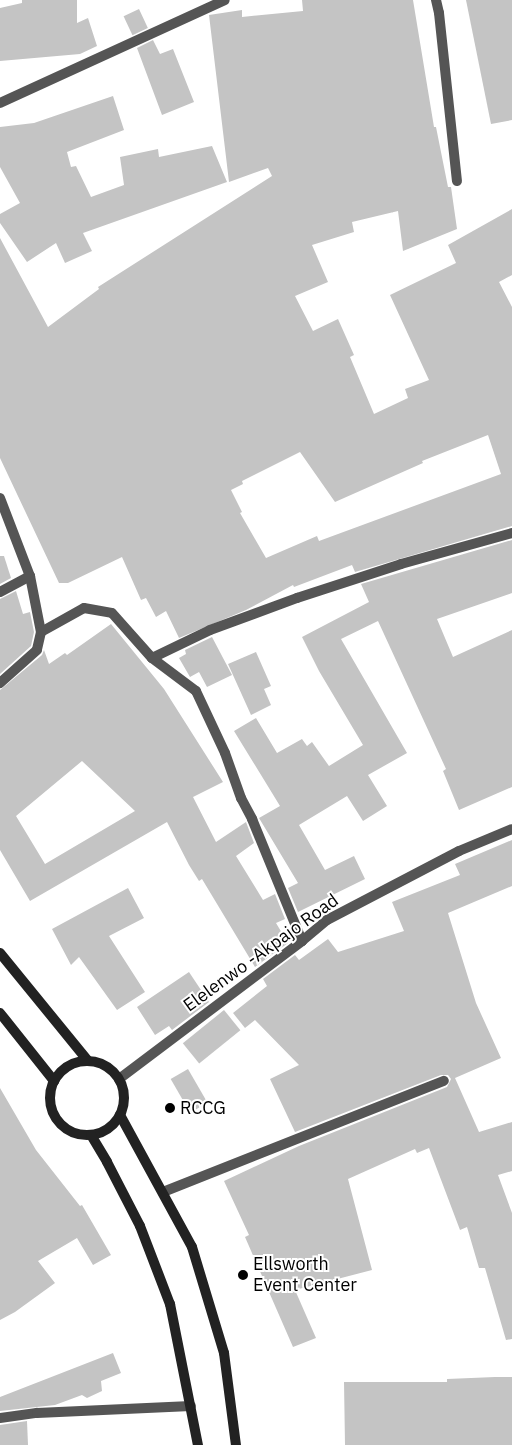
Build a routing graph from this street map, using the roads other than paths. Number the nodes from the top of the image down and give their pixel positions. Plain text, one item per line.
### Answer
1 (225, 0) edge
2 (436, 0) edge
3 (0, 103) edge
4 (457, 181) dead end
5 (0, 498) edge
6 (512, 533) edge
7 (30, 576) junction
8 (0, 592) edge
9 (41, 632) junction
10 (152, 658) junction
11 (0, 684) edge
12 (512, 829) edge
13 (302, 942) junction
14 (0, 953) edge
15 (0, 1013) edge
16 (88, 1061) junction
17 (119, 1079) junction
18 (54, 1081) junction
19 (444, 1081) dead end
20 (120, 1114) junction
21 (91, 1135) junction
22 (163, 1192) junction
23 (191, 1406) junction
24 (0, 1418) edge
25 (198, 1445) edge
26 (236, 1445) edge

1 - 3 street
2 - 4 street
5 - 7 street
6 - 10 street
7 - 8 street
7 - 9 street
9 - 10 street
9 - 11 street
10 - 13 street
12 - 13 street, Elelenwo -Akpajo Road
13 - 17 street, Elelenwo -Akpajo Road
14 - 16 main road
15 - 18 main road
16 - 17 main road
16 - 18 main road
17 - 20 main road
18 - 21 main road
19 - 22 street
20 - 21 main road
20 - 22 main road
21 - 23 main road
22 - 26 main road
23 - 24 street
23 - 25 main road

